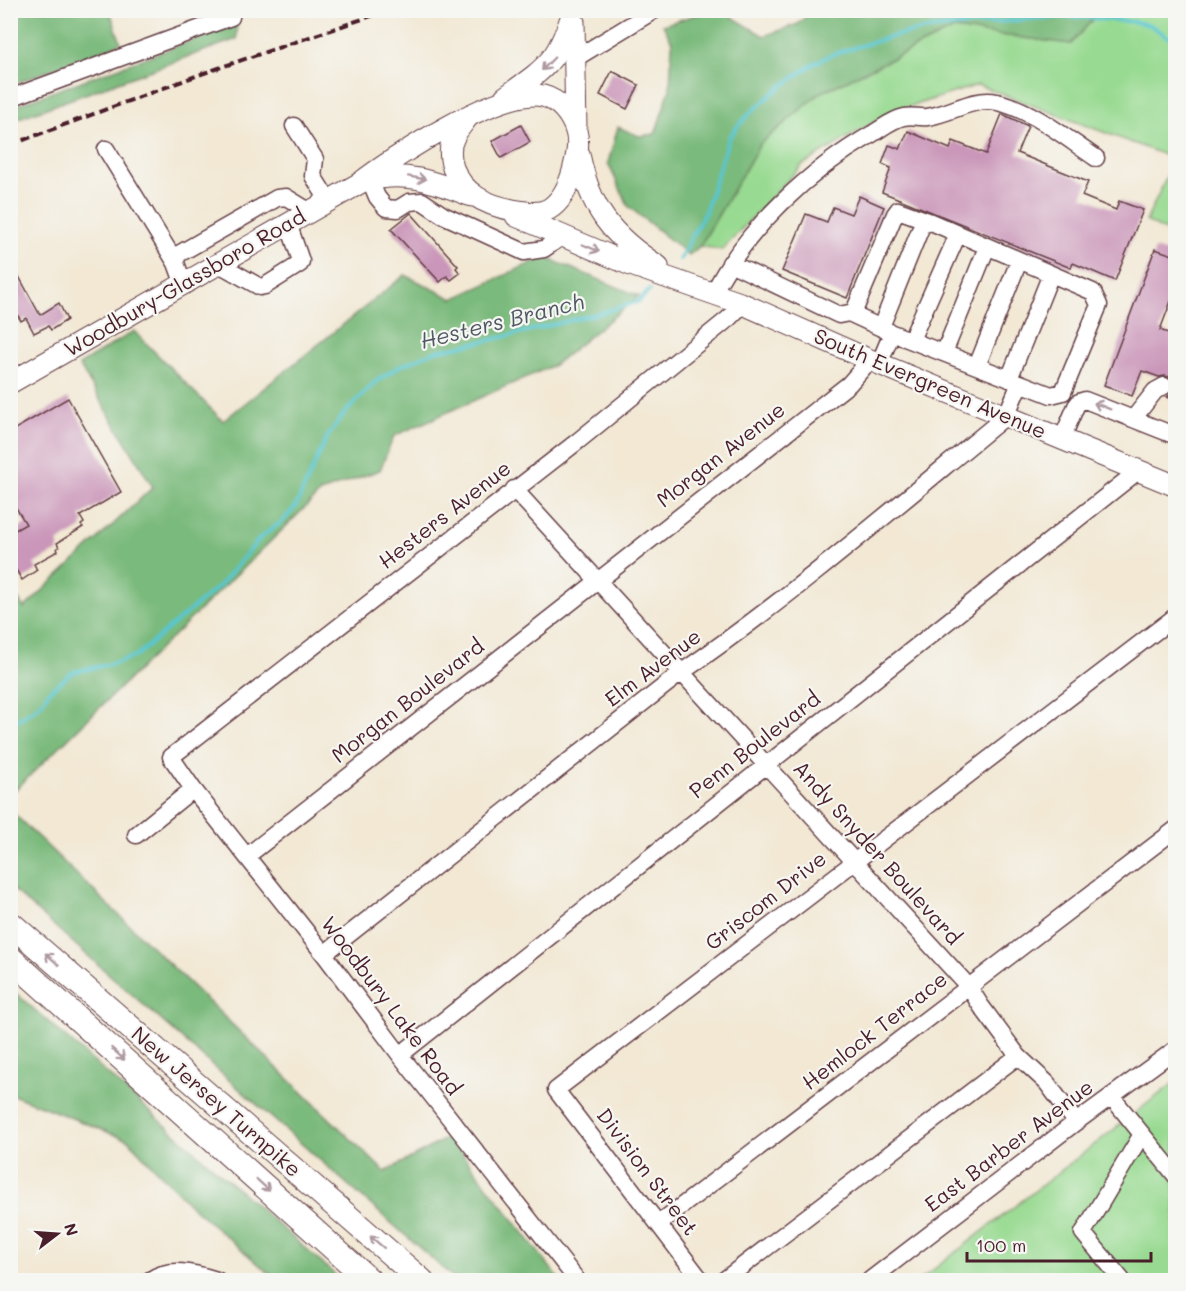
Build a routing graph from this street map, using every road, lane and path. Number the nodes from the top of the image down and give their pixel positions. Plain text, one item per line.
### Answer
1 (655, 10) edge
2 (573, 11) edge
3 (231, 14) edge
4 (576, 58) junction
5 (10, 98) edge
6 (492, 106) junction
7 (467, 118) junction
8 (294, 126) dead end
9 (577, 138) junction
10 (106, 149) dead end
11 (1096, 158) dead end
12 (365, 181) junction
13 (328, 200) junction
14 (490, 203) junction
15 (309, 211) junction
16 (931, 222) junction
17 (288, 223) junction
18 (958, 234) junction
19 (563, 236) junction
20 (987, 247) junction
21 (1019, 261) junction
22 (176, 263) junction
23 (730, 263) junction
24 (219, 264) junction
25 (1051, 274) junction
26 (684, 283) junction
27 (183, 285) junction
28 (713, 294) junction
29 (743, 304) junction
30 (853, 314) junction
31 (887, 330) junction
32 (911, 340) junction
33 (944, 353) junction
34 (875, 362) junction
35 (977, 366) junction
36 (1015, 381) junction
37 (10, 383) edge
38 (1164, 386) dead end
39 (1006, 416) junction
40 (1133, 419) junction
41 (1176, 436) edge
42 (1062, 439) junction
43 (1138, 471) junction
44 (1176, 486) edge
45 (514, 489) junction
46 (596, 581) junction
47 (1176, 616) edge
48 (681, 672) junction
49 (171, 757) joint
50 (767, 764) junction
51 (194, 789) junction
52 (1176, 829) edge
53 (136, 835) dead end
54 (247, 855) junction
55 (855, 861) junction
56 (10, 924) edge
57 (324, 954) junction
58 (10, 958) edge
59 (969, 987) junction
60 (93, 995) junction
61 (74, 1015) junction
62 (1176, 1049) edge
63 (400, 1055) junction
64 (1018, 1056) junction
65 (556, 1090) joint
66 (1111, 1096) junction
67 (1076, 1122) junction
68 (1142, 1134) junction
69 (1176, 1176) edge
70 (658, 1224) junction
71 (150, 1281) edge
72 (216, 1281) edge
73 (369, 1281) edge
74 (421, 1281) edge
75 (577, 1281) edge
76 (701, 1281) edge
77 (724, 1281) edge
78 (870, 1281) edge
79 (1122, 1281) edge

1 - 4 street
2 - 4 main road, South Evergreen Avenue
2 -> 6 main road, South Evergreen Avenue
3 - 5 street
4 - 9 main road, South Evergreen Avenue
6 - 7 main road
6 - 9 main road
7 - 12 main road, Woodbury-Glassboro Road
7 - 14 main road
8 - 13 street
9 - 14 main road
9 - 26 main road, South Evergreen Avenue
10 - 22 street
11 - 23 street
12 - 13 main road, Woodbury-Glassboro Road
12 -> 14 main road, Woodbury-Glassboro Road
12 - 19 street
13 - 15 main road, Woodbury-Glassboro Road
14 - 19 main road, South Evergreen Avenue
15 - 17 main road, Woodbury-Glassboro Road
15 - 22 street
16 - 18 street
16 - 30 street
16 - 31 street, Morgan Avenue
17 - 24 main road, Woodbury-Glassboro Road
17 - 24 street
18 - 20 street
18 - 32 street
19 -> 26 main road, South Evergreen Avenue
20 - 21 street
20 - 33 street
21 - 25 street
21 - 35 street
22 - 27 street
23 - 28 street
23 - 30 street
24 - 27 main road, Woodbury-Glassboro Road
25 - 36 street
25 - 36 street
26 - 28 main road, South Evergreen Avenue
27 - 37 main road, Woodbury-Glassboro Road
28 - 29 main road, South Evergreen Avenue
29 - 34 main road, South Evergreen Avenue
29 - 45 street, Hesters Avenue
30 - 31 street
31 - 32 street
31 - 34 street, Morgan Avenue
32 - 33 street
33 - 35 street
34 - 39 main road, South Evergreen Avenue
34 - 46 street, Morgan Avenue
35 - 36 street
36 - 39 street
38 - 40 street
39 - 42 main road, South Evergreen Avenue
39 - 48 street, Elm Avenue
40 - 41 street
40 -> 42 street
42 - 43 main road, South Evergreen Avenue
43 - 44 main road, South Evergreen Avenue
43 - 50 street, Penn Boulevard
45 - 46 street, Andy Snyder Boulevard
45 - 49 street, Hesters Avenue
46 - 48 street, Andy Snyder Boulevard
46 - 54 street, Morgan Boulevard
47 - 55 street, Griscom Drive
48 - 50 street, Andy Snyder Boulevard
48 - 57 street, Elm Avenue
49 - 51 street, Woodbury Lake Road
50 - 55 street, Andy Snyder Boulevard
50 - 63 street, Penn Boulevard
51 - 53 street
51 - 54 street, Woodbury Lake Road
52 - 59 street, Hemlock Terrace
54 - 57 street, Woodbury Lake Road
55 - 59 street, Andy Snyder Boulevard
55 - 65 street, Griscom Drive
60 -> 56 highway, New Jersey Turnpike
57 - 63 street, Woodbury Lake Road
58 - 61 highway, New Jersey Turnpike
59 - 64 street, Andy Snyder Boulevard
59 - 70 street, Hemlock Terrace
60 - 61 street
74 -> 60 highway, New Jersey Turnpike
61 -> 73 highway, New Jersey Turnpike
62 - 66 street, East Barber Avenue
63 - 75 street, Woodbury Lake Road
64 - 67 street, Andy Snyder Boulevard
64 - 77 street
65 - 70 street, Division Street
66 - 67 street, East Barber Avenue
66 - 68 street
67 - 78 street, East Barber Avenue
68 - 69 street
68 - 79 street
70 - 76 street, Division Street
71 - 72 street

